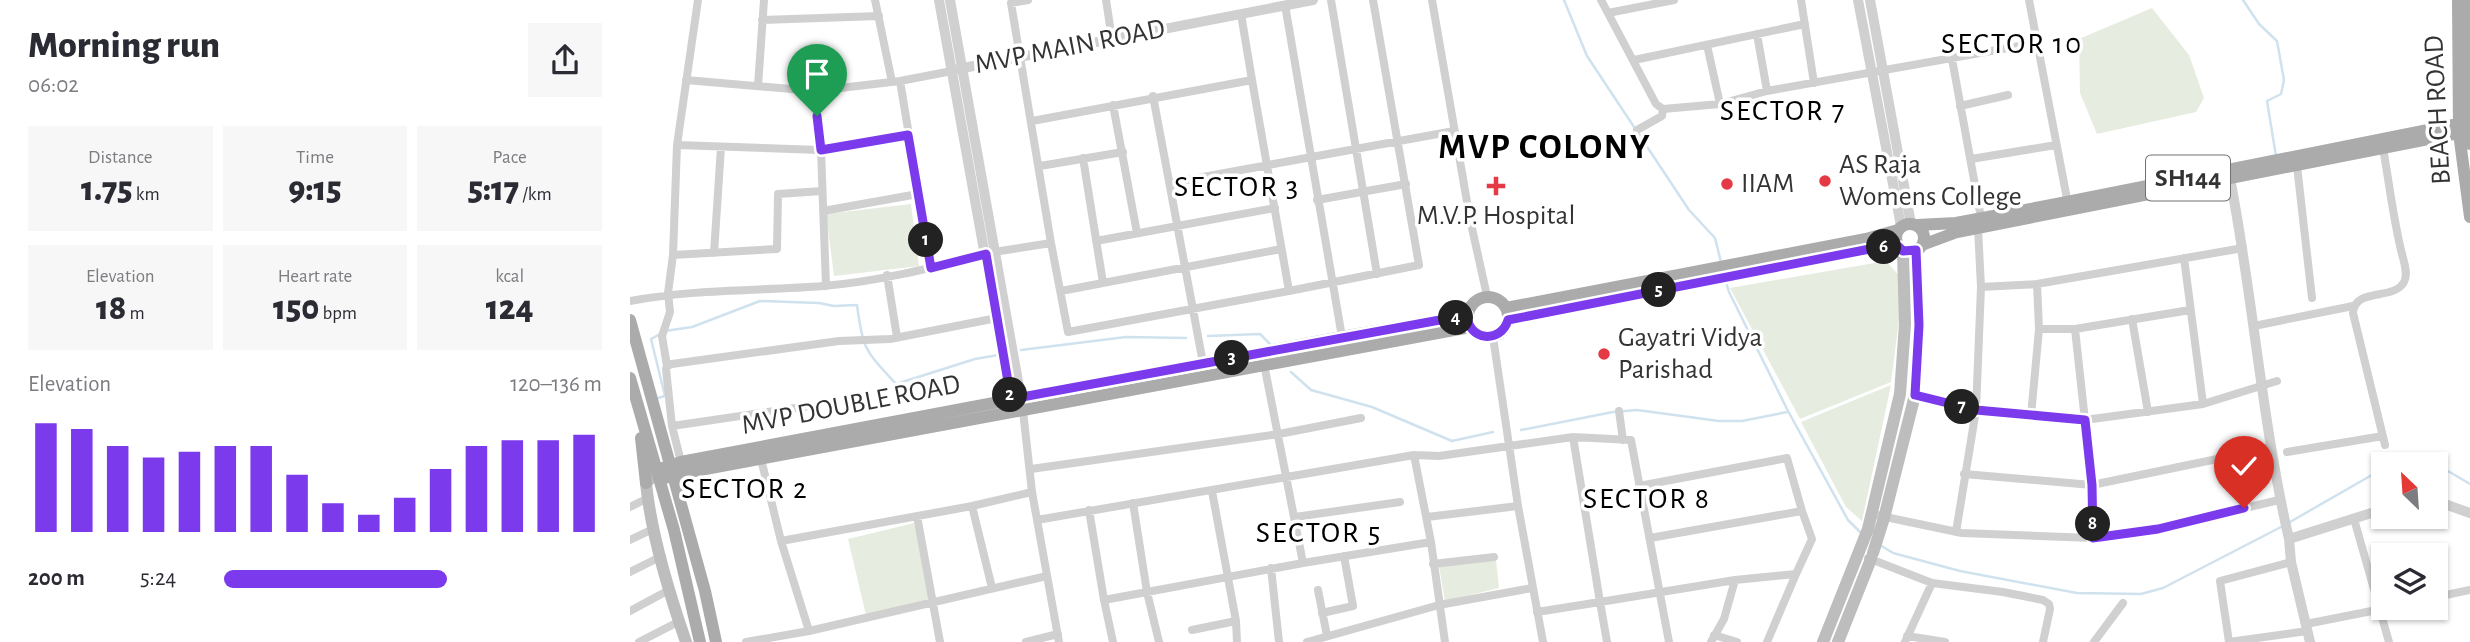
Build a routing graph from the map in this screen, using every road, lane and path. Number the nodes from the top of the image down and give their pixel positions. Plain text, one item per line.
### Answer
1 (698, 0) edge
2 (764, 0) edge
3 (876, 0) edge
4 (939, 0) edge
5 (950, 0) edge
6 (1028, 0) edge
7 (1106, 0) edge
8 (1313, 0) edge
9 (1331, 0) edge
10 (1373, 0) edge
11 (1432, 0) edge
12 (1601, 0) edge
13 (1674, 0) edge
14 (1801, 0) edge
15 (1858, 0) edge
16 (1870, 0) edge
17 (2029, 0) edge
18 (2458, 0) edge
19 (2469, 0) edge
20 (1011, 2) edge
21 (1267, 4) edge
22 (1285, 5) junction
23 (1608, 13) junction
24 (1241, 14) junction
25 (879, 16) junction
26 (762, 20) junction
27 (1805, 24) junction
28 (1757, 34) junction
29 (1112, 39) junction
30 (2036, 43) junction
31 (1707, 45) junction
32 (1020, 57) junction
33 (1952, 59) junction
34 (1634, 60) junction
35 (2469, 65) edge
36 (964, 68) junction
37 (952, 71) junction
38 (1878, 71) junction
39 (686, 80) junction
40 (1252, 80) junction
41 (896, 82) junction
42 (1814, 83) junction
43 (758, 86) junction
44 (814, 91) junction
45 (1767, 91) junction
46 (2008, 95) dead end
47 (1153, 96) junction
48 (1720, 104) junction
49 (1113, 105) junction
50 (1960, 106) junction
51 (1663, 109) junction
52 (1032, 121) junction
53 (1637, 130) dead end
54 (2465, 130) edge
55 (1454, 131) junction
56 (908, 135) junction
57 (1398, 142) junction
58 (677, 145) junction
59 (2056, 145) junction
60 (720, 147) junction
61 (2383, 148) junction
62 (1357, 149) junction
63 (821, 150) junction
64 (1123, 152) junction
65 (1083, 158) junction
66 (1310, 158) junction
67 (1971, 159) junction
68 (1268, 165) junction
69 (1040, 166) junction
70 (2297, 166) junction
71 (2229, 175) junction
72 (1170, 183) junction
73 (1406, 184) junction
74 (822, 191) junction
75 (1364, 191) junction
76 (918, 194) junction
77 (1317, 200) junction
78 (2068, 206) junction
79 (1275, 208) junction
80 (823, 211) junction
81 (2470, 217) edge
82 (1979, 223) junction
83 (1178, 226) junction
84 (1909, 227) junction
85 (1137, 233) junction
86 (1096, 241) junction
87 (1051, 243) junction
88 (1910, 248) junction
89 (2243, 248) junction
90 (1282, 250) junction
91 (714, 253) junction
92 (990, 253) junction
93 (673, 256) junction
94 (2184, 258) junction
95 (1781, 261) junction
96 (931, 268) junction
97 (1186, 268) junction
98 (1377, 274) junction
99 (887, 275) junction
100 (1103, 283) junction
101 (1331, 283) junction
102 (2037, 284) junction
103 (826, 286) junction
104 (1981, 287) junction
105 (1289, 290) junction
106 (1061, 291) junction
107 (668, 293) junction
108 (1487, 296) junction
109 (2312, 298) dead end
110 (630, 301) edge
111 (2353, 306) junction
112 (1193, 308) junction
113 (2189, 310) junction
114 (1507, 314) junction
115 (997, 318) junction
116 (2132, 319) junction
117 (630, 320) edge
118 (1469, 321) junction
119 (2255, 326) junction
120 (2039, 329) junction
121 (2076, 329) junction
122 (897, 337) junction
123 (1493, 337) junction
124 (1343, 343) junction
125 (1264, 358) junction
126 (1203, 363) junction
127 (667, 366) junction
128 (630, 378) edge
129 (2277, 381) dead end
130 (2261, 385) junction
131 (1915, 395) junction
132 (2203, 404) junction
133 (1017, 405) junction
134 (809, 406) dead end
135 (639, 408) junction
136 (1976, 410) junction
137 (1619, 411) dead end
138 (2148, 412) junction
139 (2032, 416) junction
140 (1360, 418) dead end
141 (2085, 420) junction
142 (673, 426) junction
143 (863, 434) junction
144 (1279, 434) junction
145 (1573, 437) junction
146 (1623, 440) junction
147 (1509, 446) junction
148 (2270, 448) junction
149 (2287, 452) dead end
150 (1414, 455) junction
151 (761, 459) junction
152 (675, 467) junction
153 (1031, 470) junction
154 (1964, 474) junction
155 (658, 475) junction
156 (1288, 478) junction
157 (646, 483) junction
158 (2092, 485) junction
159 (1639, 486) junction
160 (1212, 491) junction
161 (1032, 492) junction
162 (648, 498) junction
163 (1400, 502) dead end
164 (1133, 503) junction
165 (2280, 504) junction
166 (2448, 505) edge
167 (972, 506) junction
168 (1518, 506) junction
169 (630, 507) edge
170 (1088, 510) junction
171 (1802, 511) junction
172 (2371, 513) edge
173 (2470, 513) edge
174 (1871, 514) junction
175 (917, 516) junction
176 (1295, 517) junction
177 (1427, 517) junction
178 (1884, 518) junction
179 (2354, 519) junction
180 (1037, 520) junction
181 (653, 529) junction
182 (1873, 531) junction
183 (1956, 532) junction
184 (2288, 534) junction
185 (1650, 538) junction
186 (2093, 538) junction
187 (630, 540) edge
188 (781, 541) junction
189 (1431, 542) junction
190 (1865, 555) junction
191 (662, 556) junction
192 (1344, 556) junction
193 (1494, 557) dead end
194 (1303, 562) junction
195 (2291, 562) junction
196 (1433, 564) junction
197 (1271, 568) junction
198 (630, 572) edge
199 (1796, 574) junction
200 (1047, 576) junction
201 (1228, 576) junction
202 (2371, 578) edge
203 (1735, 580) junction
204 (1932, 583) junction
205 (992, 588) junction
206 (1532, 588) junction
207 (669, 590) junction
208 (1318, 590) dead end
209 (2470, 590) edge
210 (1147, 592) junction
211 (1658, 594) junction
212 (2448, 595) edge
213 (1104, 600) junction
214 (933, 602) junction
215 (1600, 603) junction
216 (2123, 603) dead end
217 (1439, 605) junction
218 (630, 611) edge
219 (1536, 612) junction
220 (1322, 613) junction
221 (2371, 613) edge
222 (2383, 620) edge
223 (680, 621) junction
224 (1236, 621) junction
225 (1192, 630) dead end
226 (809, 631) junction
227 (2308, 633) edge
228 (1327, 636) junction
229 (791, 638) edge
230 (1058, 638) edge
231 (1713, 638) edge
232 (1906, 639) edge
233 (639, 642) edge
234 (686, 642) edge
235 (700, 642) edge
236 (716, 642) edge
237 (746, 642) edge
238 (940, 642) edge
239 (1026, 642) edge
240 (1113, 642) edge
241 (1159, 642) edge
242 (1237, 642) edge
243 (1279, 642) edge
244 (1307, 642) edge
245 (1445, 642) edge
246 (1543, 642) edge
247 (1608, 642) edge
248 (1669, 642) edge
249 (1737, 642) edge
250 (1767, 642) edge
251 (1823, 642) edge
252 (1838, 642) edge
253 (1945, 642) edge
254 (2043, 642) edge
255 (2094, 642) edge
256 (2229, 642) edge
257 (2389, 642) edge

1 - 39 street
2 - 26 street
3 - 25 street
4 - 37 street
5 - 36 street
6 - 20 street
7 - 29 street
8 - 22 street, MVP MAIN ROAD
9 - 62 street
10 - 57 street
11 - 55 street
12 - 23 street
13 - 23 street
14 - 27 street
15 - 38 street
16 - 38 street
17 - 30 street
18 - 54 main road, BEACH ROAD
19 - 35 main road, BEACH ROAD
20 - 32 street
21 - 22 street, MVP MAIN ROAD
21 - 24 street, MVP MAIN ROAD
22 - 66 street
23 - 34 street
24 - 29 street, MVP MAIN ROAD
24 - 40 street
25 - 26 street
25 - 41 street
26 - 43 street
27 - 28 street
27 - 42 street
28 - 31 street
28 - 45 street
29 - 32 street, MVP MAIN ROAD
30 - 33 street
30 - 59 street
31 - 34 street
31 - 48 street
32 - 36 street, MVP MAIN ROAD
32 - 52 street
33 - 38 street
33 - 50 street
34 - 51 street
35 - 54 main road, BEACH ROAD
36 - 37 street, MVP MAIN ROAD
36 - 92 street
37 - 41 street
37 - 92 street
38 - 42 street
38 - 84 street
39 - 43 street
39 - 58 street
40 - 47 street
40 - 68 street
41 - 44 street
41 - 56 street
42 - 45 street
43 - 44 street
44 - 63 street
45 - 48 street
46 - 50 street
47 - 49 street
47 - 72 street
48 - 51 street
49 - 52 street
49 - 64 street
50 - 67 street
51 - 53 street
52 - 69 street
54 - 61 main road, SH144
54 - 71 main road, SH144
54 - 81 main road, BEACH ROAD
55 - 57 street
55 - 108 street
56 - 63 street
56 - 76 street
57 - 62 street
57 - 73 street
58 - 60 street
58 - 93 street
59 - 67 street
59 - 78 street
60 - 63 street
60 - 91 street
61 - 70 main road, SH144
61 - 111 street
62 - 66 street
62 - 75 street
63 - 74 street
64 - 65 street
64 - 85 street
65 - 69 street
65 - 86 street
66 - 68 street
66 - 77 street
67 - 82 street
68 - 72 street
68 - 79 street
69 - 87 street
70 - 71 main road, SH144
70 - 109 street
71 - 78 main road, SH144
71 - 89 street
72 - 83 street
73 - 75 street
73 - 98 street
74 - 80 street
74 - 91 street
75 - 77 street
75 - 98 street
76 - 80 street
76 - 96 street
77 - 101 street
78 - 82 main road, SH144
79 - 83 street
79 - 90 street
80 - 103 street
82 - 84 main road, SH144
82 - 88 main road, SH144
82 - 104 street
83 - 85 street
83 - 97 street
84 - 88 main road
84 - 88 main road
84 - 95 main road, SH144
85 - 86 street
86 - 100 street
87 - 92 street
87 - 106 street
88 - 95 main road, SH144
88 - 131 main road
88 - 174 main road
89 - 94 street
89 - 119 street
90 - 97 street
90 - 105 street
91 - 93 street
92 - 96 street
92 - 115 street
92 - 133 street
93 - 107 street
94 - 102 street
94 - 113 street
95 - 114 main road, SH144
96 - 99 street
97 - 100 street
97 - 112 street
98 - 101 street
99 - 103 street
99 - 122 street
100 - 106 street
101 - 105 street
101 - 124 street
102 - 104 street
102 - 120 street
103 - 107 street
104 - 136 street
105 - 112 street
106 - 112 street
107 - 110 street
107 - 127 street
108 - 114 main road
108 - 118 main road
111 - 119 street
111 - 149 street
112 - 126 street
113 - 116 street
113 - 132 street
114 - 123 main road
115 - 122 street
115 - 133 street
116 - 121 street
116 - 138 street
117 - 152 main road
118 - 123 main road
118 - 124 main road, MVP DOUBLE ROAD
119 - 130 street
120 - 121 street
120 - 139 street
121 - 141 street
122 - 127 street
123 - 147 street
124 - 125 main road, MVP DOUBLE ROAD
125 - 126 main road, MVP DOUBLE ROAD
125 - 133 main road, MVP DOUBLE ROAD
125 - 144 street
126 - 133 main road, MVP DOUBLE ROAD
127 - 142 street
128 - 135 main road
129 - 130 street
130 - 132 street
130 - 148 street
131 - 136 street
131 - 178 main road
132 - 138 street
133 - 143 main road, MVP DOUBLE ROAD
133 - 153 street
134 - 142 street
135 - 155 main road
135 - 157 main road
136 - 139 street
136 - 154 street
137 - 146 street
138 - 141 street
139 - 141 street
140 - 144 street
141 - 158 street
142 - 152 street
143 - 151 main road, MVP DOUBLE ROAD
143 - 152 main road, MVP DOUBLE ROAD
144 - 153 street
144 - 156 street
145 - 146 street
145 - 147 street
145 - 215 street
146 - 159 street
147 - 150 street
147 - 168 street
148 - 158 street
148 - 165 street
150 - 156 street
150 - 177 street
151 - 152 main road, MVP DOUBLE ROAD
151 - 188 street
152 - 155 main road, MVP DOUBLE ROAD
152 - 236 main road
153 - 161 street
154 - 158 street
154 - 183 street
155 - 157 main road
155 - 235 main road
156 - 160 street
156 - 176 street
157 - 162 main road
158 - 186 street
159 - 171 street
159 - 185 street
160 - 164 street
160 - 201 street
161 - 167 street
161 - 180 street
162 - 169 street
162 - 181 main road
163 - 176 street
164 - 170 street
164 - 210 street
165 - 184 street
165 - 186 street
166 - 173 street
167 - 175 street
167 - 205 street
168 - 177 street
168 - 206 street
170 - 180 street
170 - 213 street
171 - 185 street
171 - 199 street
172 - 179 street
174 - 178 street
174 - 182 main road
175 - 188 street
175 - 214 street
176 - 194 street
177 - 189 street
178 - 182 main road
178 - 183 street
179 - 184 street
179 - 202 street
180 - 200 street
181 - 187 street
181 - 191 main road
182 - 190 main road
183 - 186 street
184 - 195 street
185 - 211 street
188 - 226 street
189 - 192 street
189 - 196 street
190 - 204 street
190 - 251 main road
190 - 252 main road
191 - 198 street
191 - 207 main road
192 - 194 street
192 - 220 street
193 - 196 street
194 - 197 street
195 - 227 street
195 - 256 street
196 - 217 street
197 - 201 street
197 - 243 street
199 - 203 street
199 - 250 street
200 - 205 street
200 - 230 street
201 - 210 street
201 - 224 street
203 - 211 street
203 - 231 street
204 - 232 street
204 - 254 street
205 - 214 street
206 - 217 street
206 - 219 street
207 - 218 street
207 - 223 main road
208 - 220 street
209 - 212 street
210 - 213 street
210 - 241 street
211 - 215 street
211 - 248 street
213 - 240 street
214 - 226 street
214 - 238 street
215 - 219 street
215 - 247 street
216 - 255 street
217 - 228 street
217 - 245 street
219 - 246 street
220 - 228 street
221 - 227 street
222 - 257 street
223 - 233 street
223 - 234 main road
224 - 225 street
224 - 242 street
226 - 229 street
227 - 256 street
228 - 244 street
229 - 237 street
230 - 239 street
231 - 249 street
232 - 253 street

